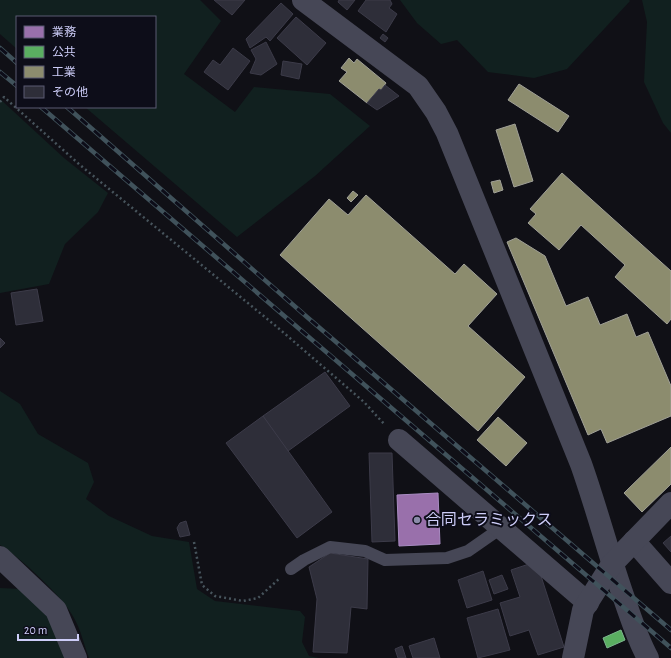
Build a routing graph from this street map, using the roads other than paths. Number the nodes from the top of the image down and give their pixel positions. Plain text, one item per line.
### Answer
1 (303, 0) edge
2 (399, 440) road end
3 (671, 503) edge
4 (501, 528) junction
5 (634, 541) junction
6 (0, 557) edge
7 (612, 564) junction
8 (291, 569) road end
9 (671, 583) edge
10 (588, 603) junction
11 (76, 658) edge
12 (573, 658) edge
13 (648, 658) edge

1 - 7 street
2 - 4 street
3 - 5 street
4 - 8 lane
4 - 10 street
5 - 7 street
5 - 9 street
6 - 11 street
7 - 10 street
7 - 13 street
10 - 12 street

